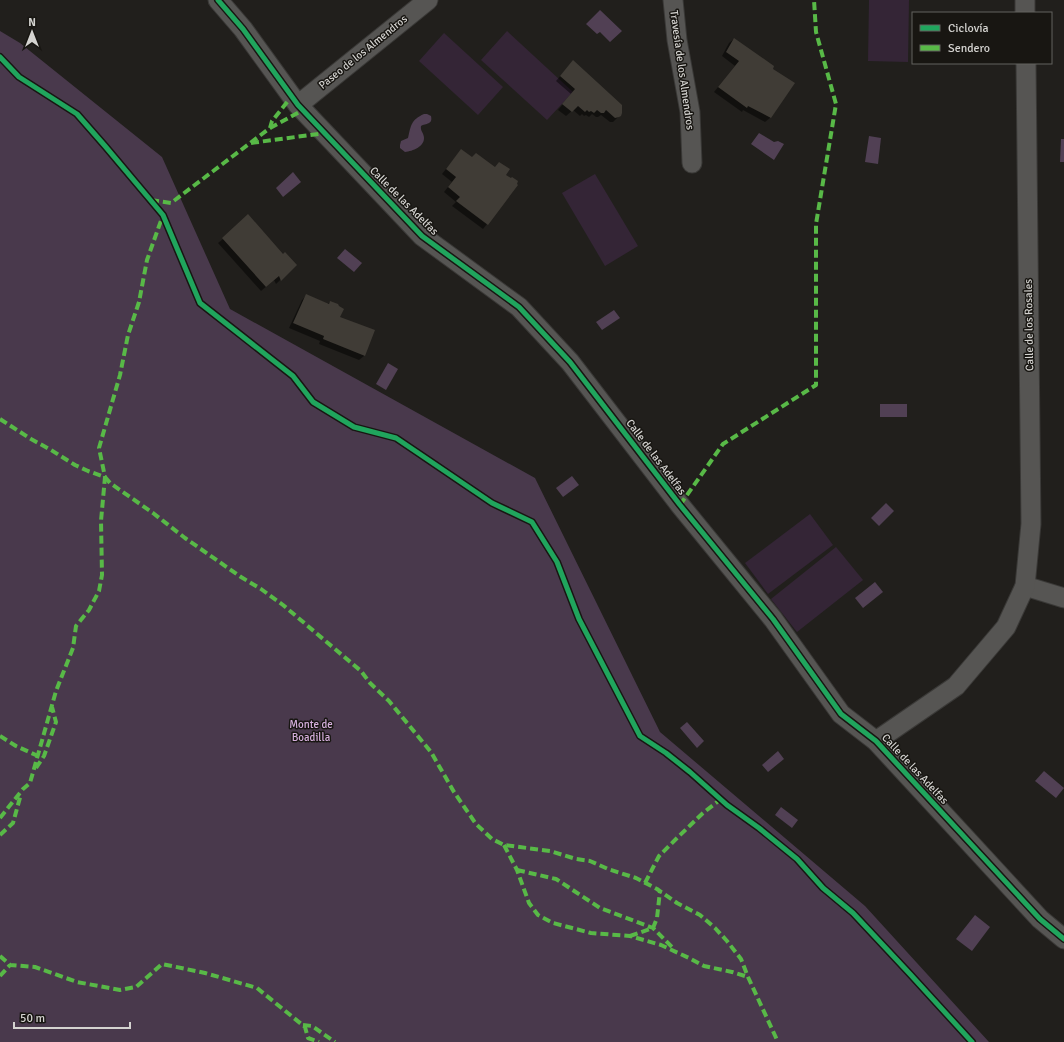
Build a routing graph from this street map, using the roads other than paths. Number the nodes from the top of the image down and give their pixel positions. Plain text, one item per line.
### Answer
1 (218, 0) edge
2 (428, 0) edge
3 (673, 0) edge
4 (1025, 0) edge
5 (1025, 12) edge
6 (1026, 64) edge
7 (298, 105) junction
8 (692, 163) dead end
9 (1025, 586) junction
10 (1064, 598) edge
11 (876, 741) junction
12 (1064, 939) edge

1 - 7 street, Calle de las Adelfas
2 - 7 street, Paseo de los Almendros
3 - 8 street, Travesía de los Almendros
4 - 5 street
6 - 9 street, Calle de los Rosales
7 - 11 street, Calle de las Adelfas
9 - 10 street
9 - 11 street, Calle de los Rosales
11 - 12 street, Calle de las Adelfas

